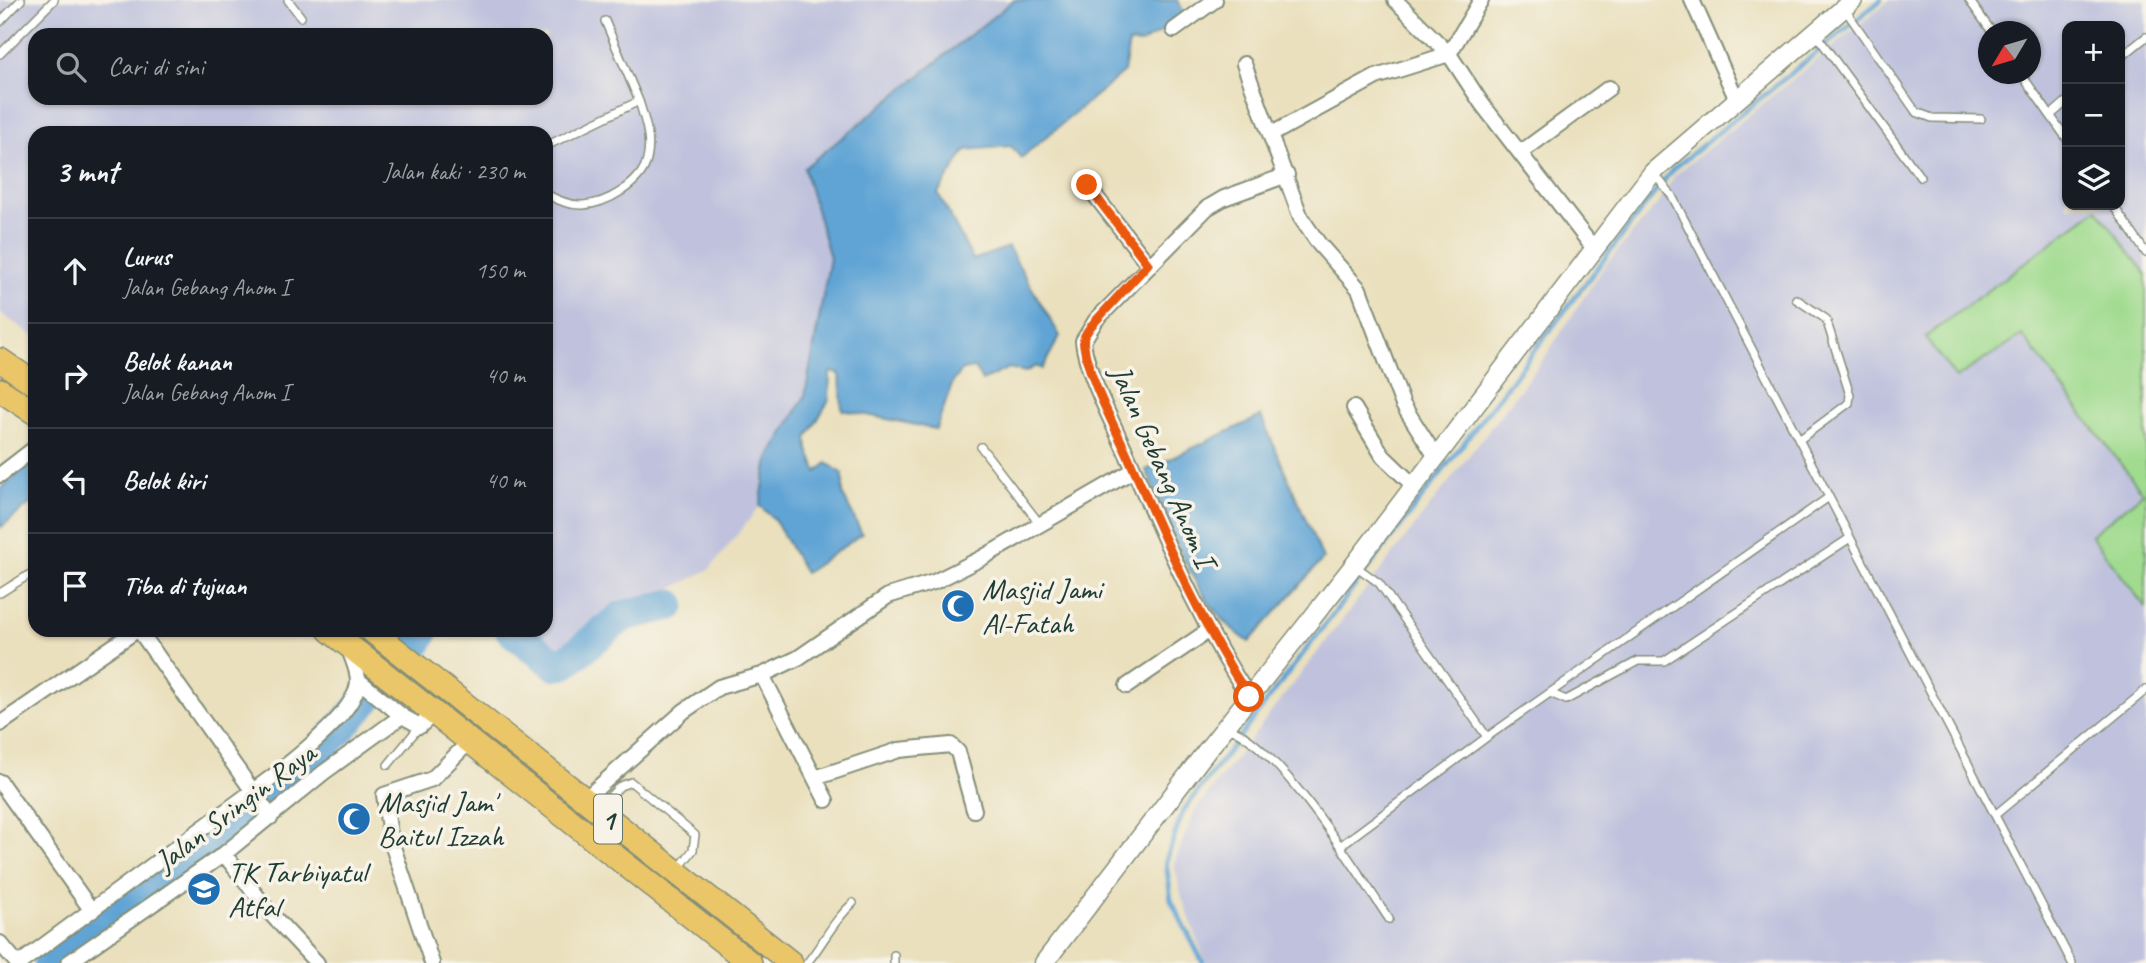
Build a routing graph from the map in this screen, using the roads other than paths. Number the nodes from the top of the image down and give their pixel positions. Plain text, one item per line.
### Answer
1 (21, 0) edge
2 (288, 0) edge
3 (1215, 0) edge
4 (1395, 0) edge
5 (1481, 0) edge
6 (1692, 0) edge
7 (1969, 0) edge
8 (52, 1) edge
9 (1848, 6) edge
10 (301, 17) dead end
11 (605, 21) dead end
12 (1984, 21) edge
13 (0, 22) edge
14 (1174, 30) dead end
15 (1816, 34) junction
16 (2146, 37) edge
17 (0, 54) edge
18 (1449, 54) junction
19 (2125, 54) edge
20 (1244, 64) dead end
21 (2028, 84) edge
22 (1609, 88) dead end
23 (1736, 98) junction
24 (639, 101) junction
25 (2062, 105) edge
26 (2051, 115) junction
27 (1981, 119) dead end
28 (2062, 132) edge
29 (1272, 134) junction
30 (553, 143) edge
31 (1520, 153) junction
32 (1287, 175) junction
33 (1655, 175) junction
34 (1920, 177) dead end
35 (1087, 185) dead end
36 (553, 198) edge
37 (2116, 210) edge
38 (1595, 250) junction
39 (2146, 253) edge
40 (1148, 264) junction
41 (1796, 299) dead end
42 (0, 360) edge
43 (28, 375) edge
44 (0, 390) edge
45 (1354, 408) dead end
46 (28, 409) edge
47 (1799, 440) junction
48 (981, 447) dead end
49 (28, 453) edge
50 (1436, 457) junction
51 (1134, 470) junction
52 (0, 475) edge
53 (1414, 486) junction
54 (1829, 497) junction
55 (1040, 524) junction
56 (1850, 538) junction
57 (1356, 566) junction
58 (28, 575) edge
59 (0, 593) edge
60 (1209, 631) junction
61 (128, 637) edge
62 (143, 637) edge
63 (338, 637) edge
64 (380, 637) edge
65 (347, 644) junction
66 (762, 675) junction
67 (362, 683) junction
68 (1127, 686) dead end
69 (2146, 690) edge
70 (1550, 693) junction
71 (1249, 697) junction
72 (402, 716) junction
73 (427, 719) junction
74 (0, 724) edge
75 (1231, 728) junction
76 (1487, 737) junction
77 (470, 741) junction
78 (388, 765) dead end
79 (815, 778) junction
80 (0, 782) edge
81 (253, 792) junction
82 (827, 800) dead end
83 (596, 803) junction
84 (974, 810) dead end
85 (269, 814) junction
86 (1995, 815) junction
87 (1340, 846) junction
88 (224, 854) junction
89 (684, 863) junction
90 (853, 903) dead end
91 (92, 911) junction
92 (1389, 919) dead end
93 (0, 943) edge
94 (76, 960) edge
95 (18, 963) edge
96 (317, 963) edge
97 (432, 963) edge
98 (750, 963) edge
99 (791, 963) edge
100 (807, 963) edge
101 (1044, 963) edge
102 (2072, 963) edge

1 - 13 lane
2 - 10 lane
3 - 14 street
4 - 18 street
5 - 18 street
6 - 23 street
7 - 12 lane
8 - 17 lane
9 - 15 street
9 - 27 lane
11 - 24 lane
15 - 23 street
15 - 34 lane
16 - 19 lane
18 - 29 street
18 - 31 street
20 - 29 street
21 - 26 lane
22 - 31 street
23 - 33 street
24 - 30 lane
24 - 36 lane
25 - 26 lane
26 - 28 lane
29 - 32 street
31 - 38 street
32 - 40 street
32 - 50 street
33 - 38 street
33 - 47 lane
35 - 40 street
37 - 39 lane
38 - 50 street
40 - 51 street, Jalan Gebang Anom I
41 - 47 lane
42 - 43 highway
44 - 46 highway
45 - 53 street
47 - 54 lane
48 - 55 lane
49 - 52 street
50 - 53 street
51 - 55 street
51 - 60 street, Jalan Gebang Anom I
53 - 57 street
54 - 56 lane
54 - 70 lane
55 - 66 street
56 - 70 lane
56 - 86 lane
57 - 71 street
57 - 76 lane
58 - 59 lane
60 - 68 street
60 - 71 street, Jalan Gebang Anom I
61 - 74 street
62 - 81 street
63 - 65 highway, 1
64 - 83 highway, 1
65 - 67 street
65 - 73 highway, 1
66 - 79 street
66 - 83 street
67 - 72 street
67 - 81 street
69 - 86 lane
70 - 76 lane
71 - 75 street
72 - 73 street
72 - 85 street, Jalan Sringin Raya
73 - 77 highway, 1
73 - 78 lane
75 - 87 lane
75 - 101 street
76 - 87 lane
77 - 97 street
77 - 98 highway, 1
79 - 82 street
79 - 84 street
80 - 91 street
81 - 85 street
81 - 91 street
83 - 89 highway, 1
83 - 89 lane
85 - 88 street, Jalan Sringin Raya
86 - 102 lane
87 - 92 lane
88 - 94 street, Jalan Sringin Raya
88 - 96 street
89 - 99 highway, 1
90 - 100 lane
91 - 95 street
93 - 95 street

